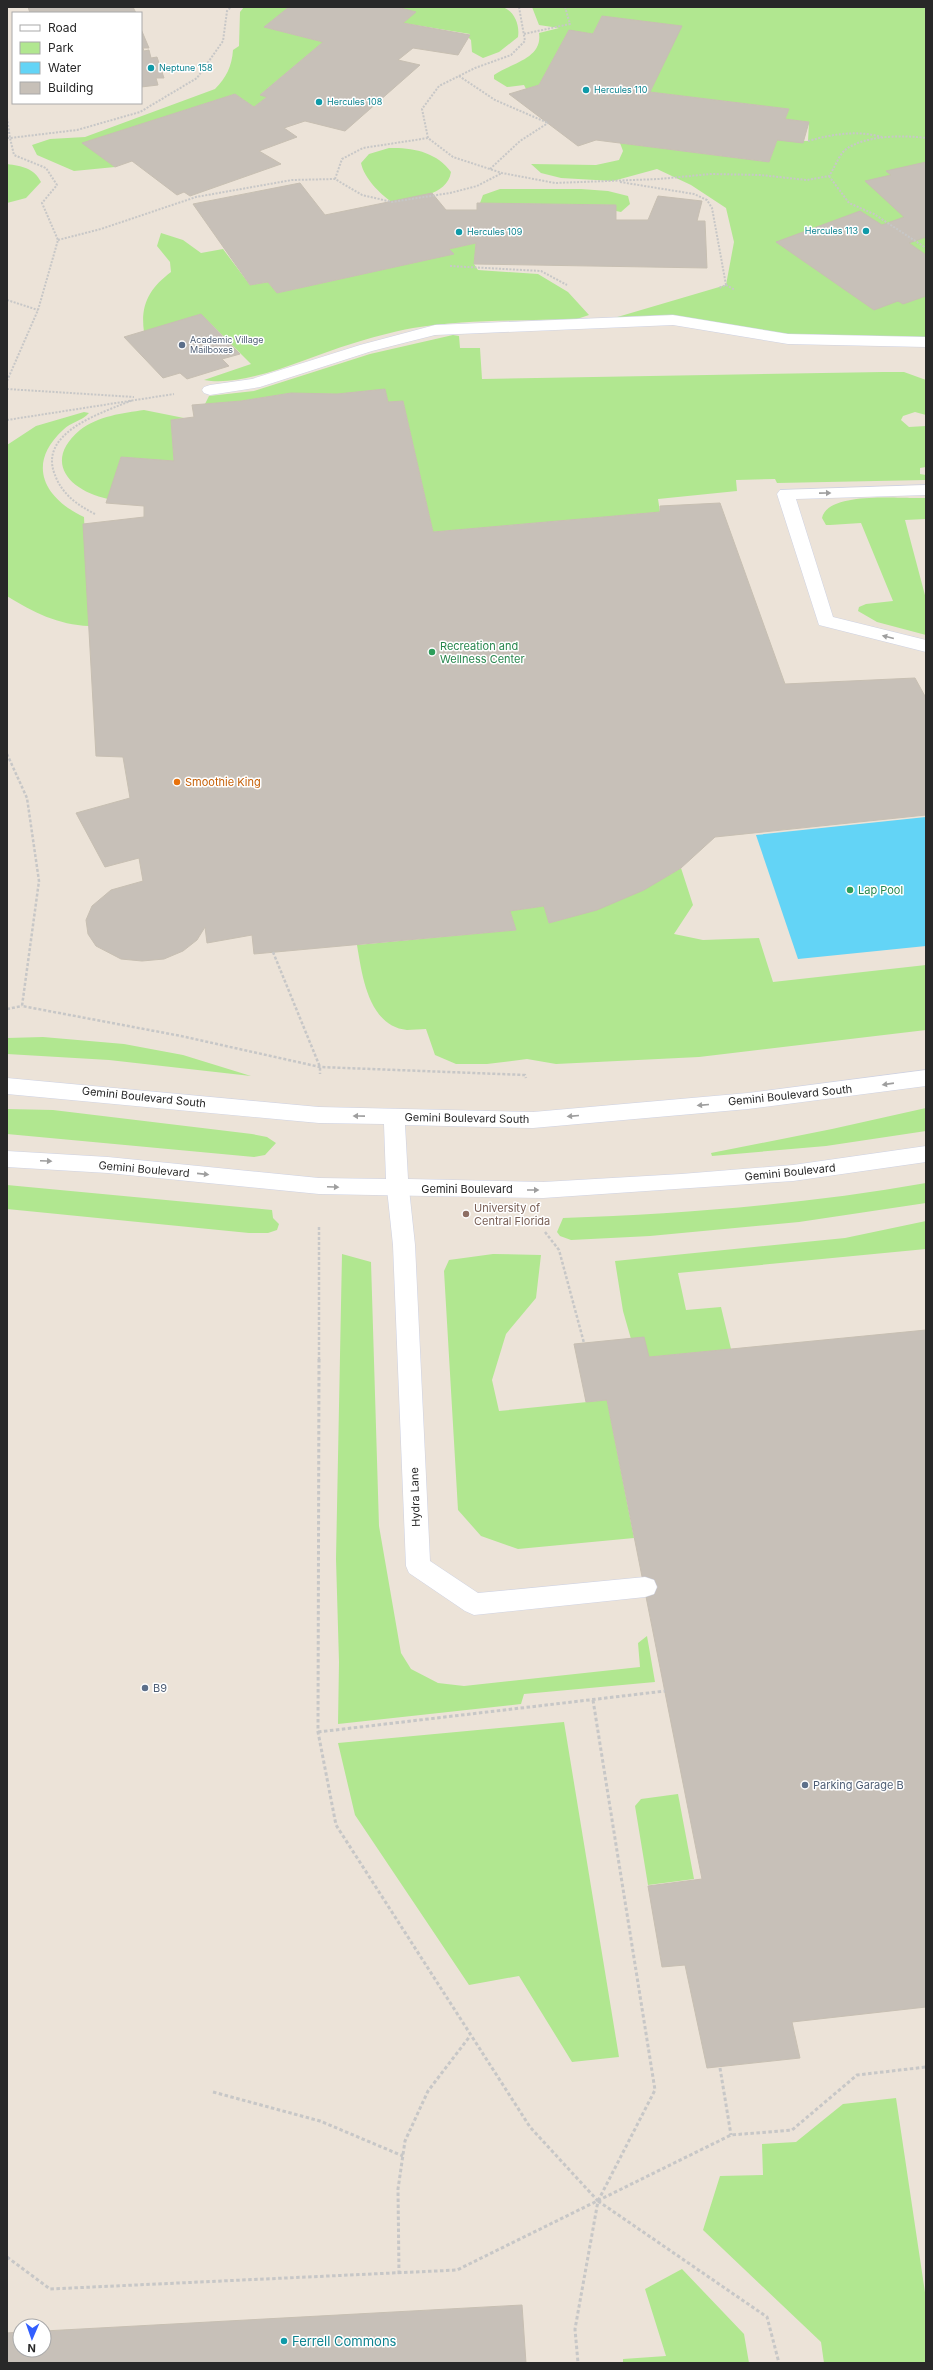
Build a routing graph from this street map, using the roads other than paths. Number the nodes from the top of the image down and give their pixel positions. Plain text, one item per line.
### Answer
1 (926, 342) edge
2 (210, 390) dead end
3 (926, 490) edge
4 (926, 646) edge
5 (926, 1078) edge
6 (7, 1086) edge
7 (394, 1117) junction
8 (926, 1154) edge
9 (7, 1159) edge
10 (398, 1189) junction
11 (644, 1587) dead end

1 - 2 street
4 -> 3 street
5 -> 7 street, Gemini Boulevard South
7 -> 6 street, Gemini Boulevard South
7 - 10 street
10 -> 8 street, Gemini Boulevard
9 -> 10 street, Gemini Boulevard
10 - 11 street, Hydra Lane

